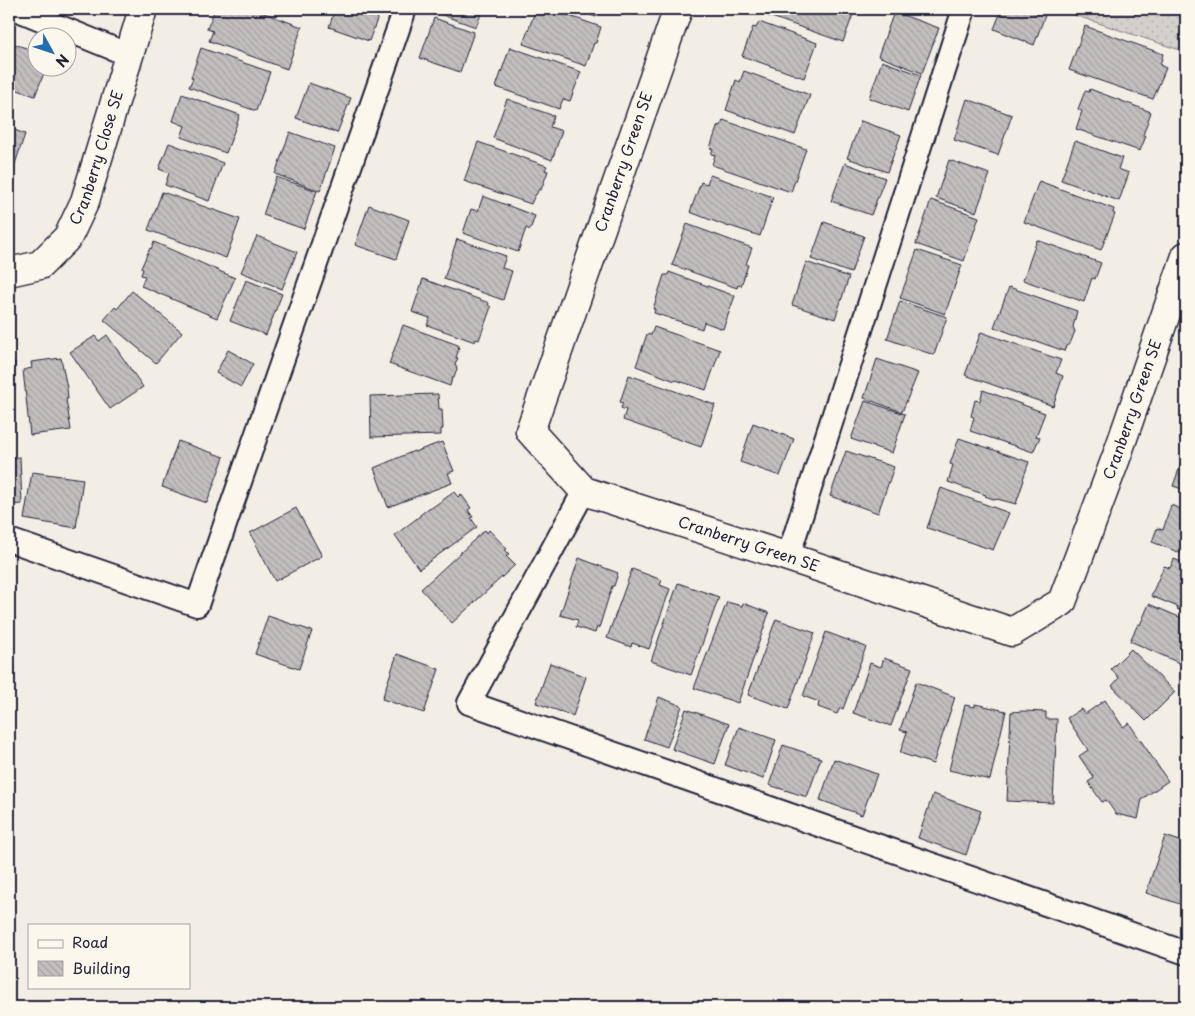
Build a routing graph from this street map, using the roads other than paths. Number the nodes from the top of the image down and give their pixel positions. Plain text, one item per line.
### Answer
1 (16, 9) edge
2 (143, 9) edge
3 (405, 9) edge
4 (678, 9) edge
5 (964, 9) edge
6 (129, 55) junction
7 (1186, 256) edge
8 (9, 272) edge
9 (584, 492) junction
10 (9, 540) edge
11 (788, 557) junction
12 (1186, 953) edge

1 - 6 lane
2 - 6 street, Cranberry Close SE
3 - 10 lane
4 - 9 street, Cranberry Green SE
5 - 11 lane
6 - 8 street, Cranberry Close SE
7 - 11 street, Cranberry Green SE
9 - 11 street, Cranberry Green SE
9 - 12 lane

